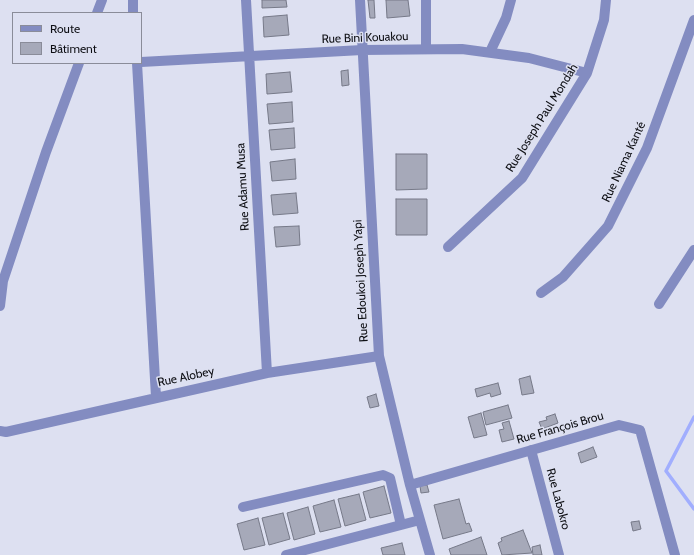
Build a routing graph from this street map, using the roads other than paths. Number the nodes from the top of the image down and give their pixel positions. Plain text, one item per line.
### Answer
1 (102, 0) edge
2 (133, 0) edge
3 (246, 0) edge
4 (360, 0) edge
5 (426, 0) edge
6 (511, 0) edge
7 (606, 0) edge
8 (97, 12) edge
9 (134, 12) edge
10 (694, 20) edge
11 (426, 49) junction
12 (362, 50) junction
13 (490, 52) junction
14 (249, 56) junction
15 (142, 62) edge
16 (79, 64) edge
17 (137, 64) edge
18 (587, 73) junction
19 (448, 247) dead end
20 (694, 250) edge
21 (541, 293) dead end
22 (659, 304) dead end
23 (0, 306) edge
24 (378, 356) junction
25 (267, 373) junction
26 (156, 397) junction
27 (0, 431) edge
28 (531, 450) junction
29 (410, 485) junction
30 (243, 507) dead end
31 (420, 520) junction
32 (401, 525) junction
33 (286, 555) edge
34 (430, 555) edge
35 (559, 555) edge
36 (675, 555) edge

1 - 8 street
2 - 9 street
3 - 14 street, Rue Adamu Musa
4 - 12 street, Rue Edoukoi Joseph Yapi
5 - 11 street
6 - 13 street
7 - 18 street, Rue Joseph Paul Mondah
10 - 21 street, Rue Niama Kanté
11 - 12 street, Rue Bini Kouakou
11 - 13 street, Rue Bini Kouakou
12 - 14 street, Rue Bini Kouakou
12 - 24 street, Rue Edoukoi Joseph Yapi
13 - 18 street, Rue Bini Kouakou
14 - 15 street, Rue Bini Kouakou
14 - 25 street, Rue Adamu Musa
16 - 23 street
17 - 26 street
18 - 19 street, Rue Joseph Paul Mondah
20 - 22 street
24 - 25 street, Rue Alobey
24 - 29 street, Rue Edoukoi Joseph Yapi
25 - 26 street, Rue Alobey
26 - 27 street, Rue Alobey
28 - 29 street, Rue François Brou
28 - 35 street, Rue Labokro
28 - 36 street, Rue François Brou
29 - 31 street, Rue Edoukoi Joseph Yapi
30 - 32 street
31 - 32 street
31 - 34 street, Rue Edoukoi Joseph Yapi
32 - 33 street

